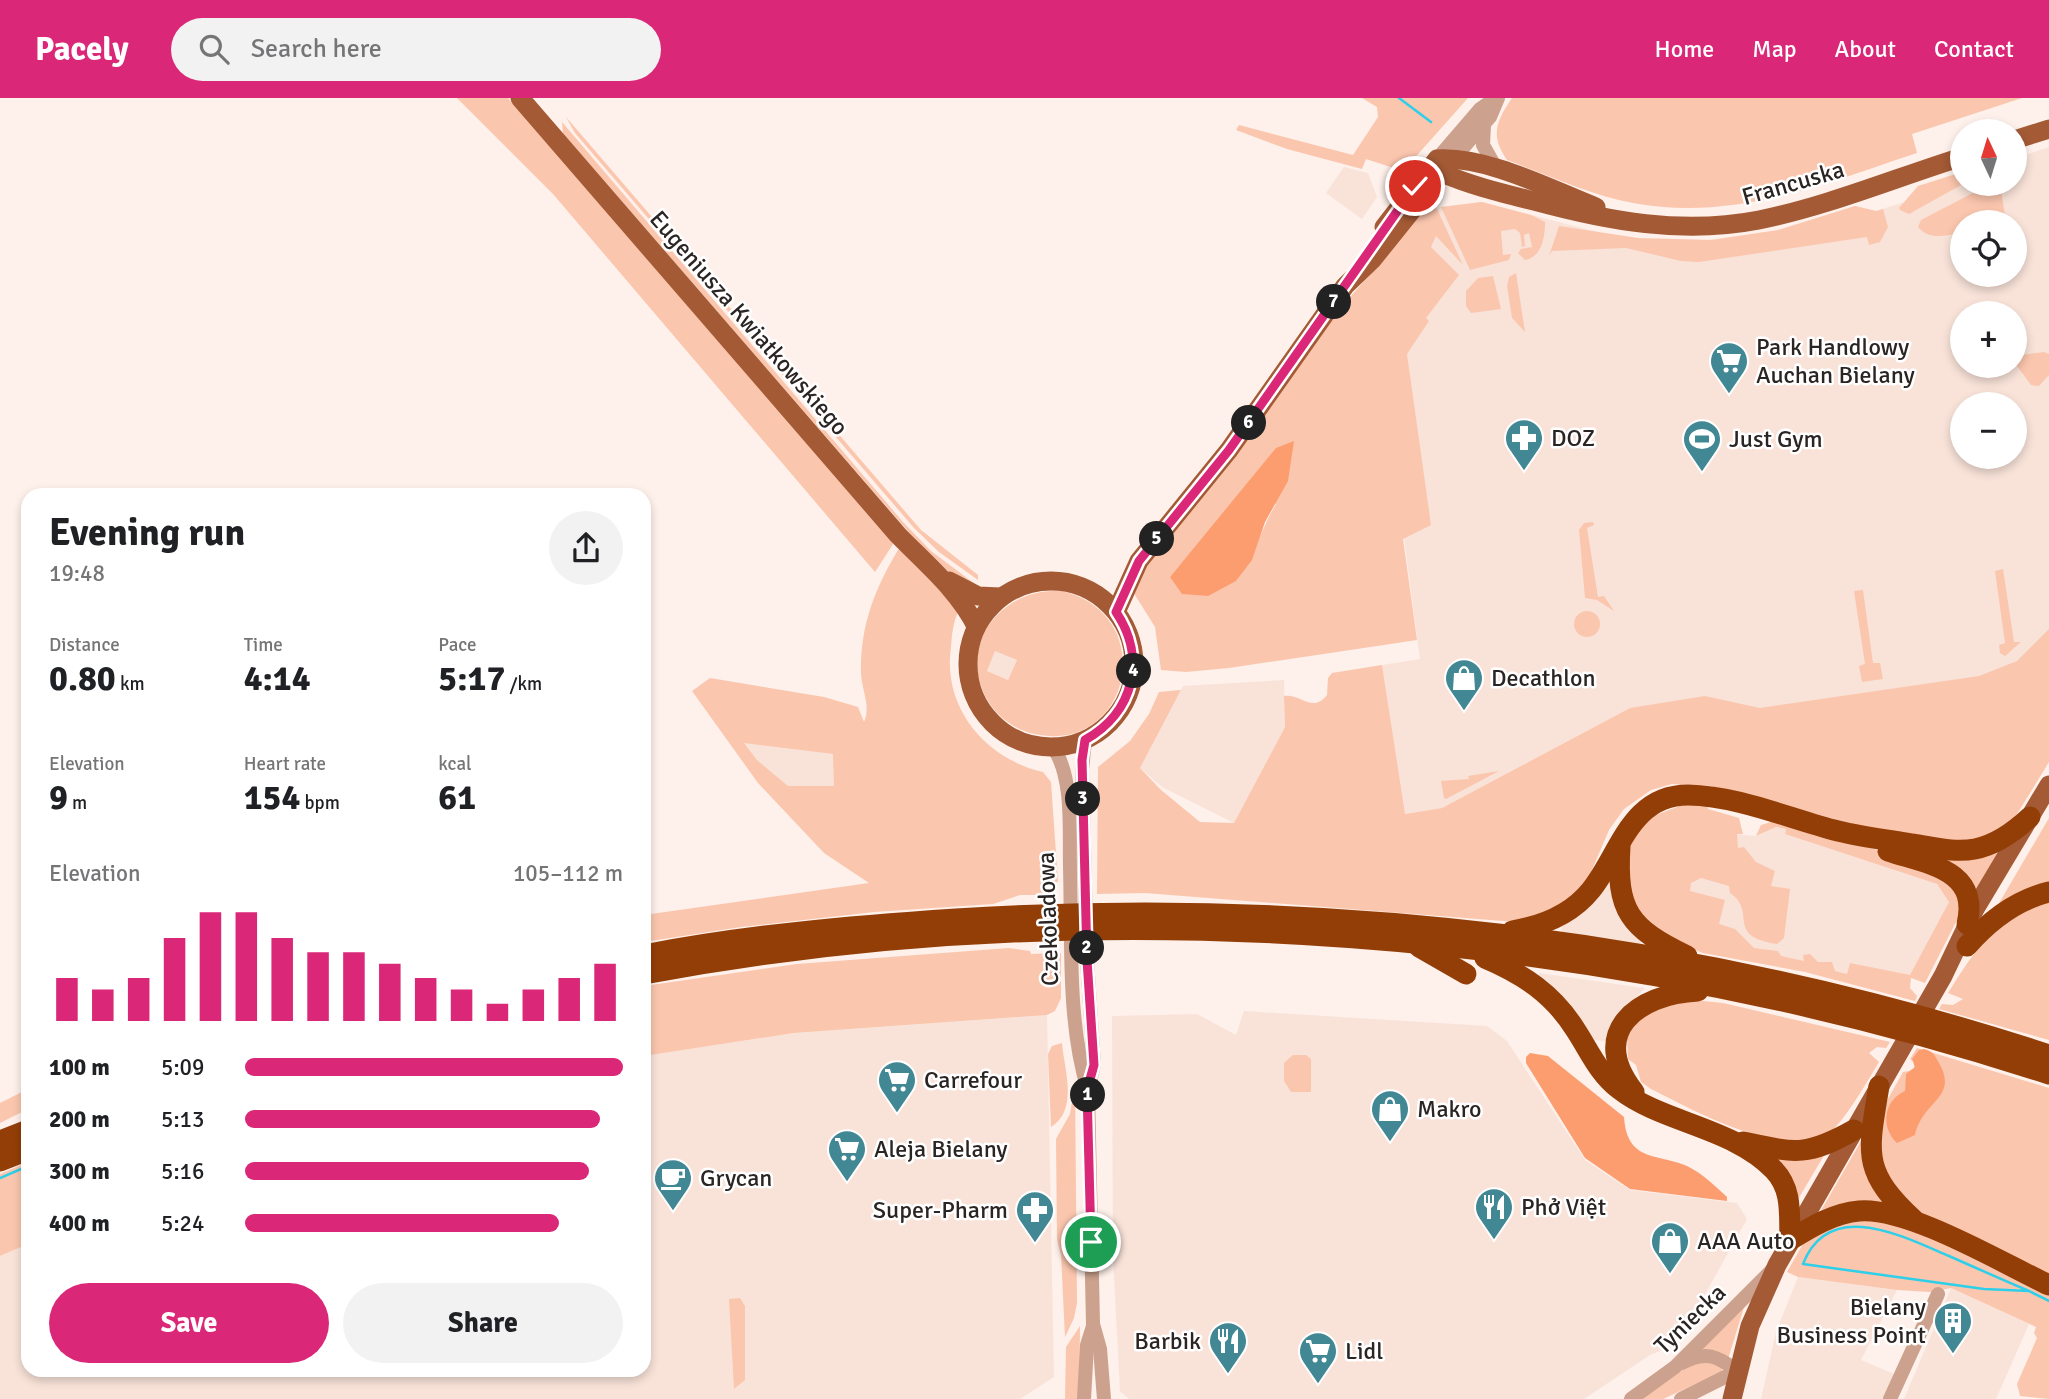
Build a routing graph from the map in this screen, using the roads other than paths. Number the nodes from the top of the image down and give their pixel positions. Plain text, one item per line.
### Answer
1 (520, 98) edge
2 (1497, 98) edge
3 (1484, 125) junction
4 (2049, 128) edge
5 (2027, 136) edge
6 (1950, 160) edge
7 (1445, 163) junction
8 (1497, 170) junction
9 (1632, 222) junction
10 (1139, 561) junction
11 (942, 578) junction
12 (1090, 590) junction
13 (1000, 597) junction
14 (1116, 612) junction
15 (976, 626) junction
16 (1085, 740) junction
17 (1052, 747) junction
18 (2049, 785) edge
19 (2039, 812) edge
20 (1840, 832) junction
21 (1620, 842) junction
22 (2049, 892) edge
23 (1154, 922) junction
24 (1013, 925) junction
25 (1496, 934) junction
26 (1967, 935) junction
27 (1411, 944) junction
28 (1438, 946) junction
29 (651, 954) edge
30 (1729, 971) junction
31 (651, 973) edge
32 (1466, 974) dead end
33 (1741, 993) junction
34 (2049, 1055) edge
35 (2049, 1074) edge
36 (1879, 1086) junction
37 (1087, 1090) junction
38 (1650, 1105) junction
39 (1854, 1130) junction
40 (21, 1133) edge
41 (1728, 1139) junction
42 (0, 1141) edge
43 (21, 1153) edge
44 (0, 1161) edge
45 (1918, 1223) junction
46 (1790, 1240) junction
47 (1777, 1265) junction
48 (2049, 1285) edge
49 (1938, 1294) dead end
50 (1093, 1324) junction
51 (1675, 1367) junction
52 (1737, 1371) junction
53 (1084, 1399) edge
54 (1104, 1399) edge
55 (1631, 1399) edge
56 (1681, 1399) edge
57 (1732, 1399) edge
58 (1890, 1399) edge

1 - 11 main road, Eugeniusza Kwiatkowskiego
2 - 3 street
2 - 7 street
3 - 7 street
3 - 8 street
4 - 5 main road
6 - 9 main road, Francuska
7 - 8 main road
7 - 9 main road
7 - 10 main road
8 - 9 main road
10 - 12 main road
10 - 14 main road
11 - 13 main road, Eugeniusza Kwiatkowskiego
11 - 15 main road, Eugeniusza Kwiatkowskiego
12 - 13 main road
12 - 14 main road
13 - 15 main road
14 - 16 main road
15 - 17 main road
16 - 17 main road
16 - 37 street, Czekoladowa
17 - 37 street, Czekoladowa
18 - 19 main road
19 - 20 highway
19 - 26 main road
20 - 21 highway
20 - 26 highway
21 - 25 highway
21 - 30 highway
22 - 26 highway
23 - 24 highway
23 - 25 highway
23 - 27 highway
24 - 29 highway
24 - 31 highway
25 - 30 highway
26 - 36 main road
27 - 28 highway
27 - 32 highway
28 - 33 highway
28 - 38 highway
30 - 34 highway
33 - 35 highway
33 - 38 highway
36 - 39 main road
36 - 45 highway
37 - 50 street, Czekoladowa
38 - 41 highway
39 - 41 highway
39 - 46 main road
40 - 42 highway
41 - 46 highway
43 - 44 highway
45 - 46 highway
45 - 48 highway
46 - 47 main road
47 - 51 street, Tyniecka
47 - 52 main road
49 - 58 street
50 - 53 street, Czekoladowa
50 - 54 street, Czekoladowa
51 - 52 street
51 - 55 street, Tyniecka
52 - 56 street
52 - 57 main road

